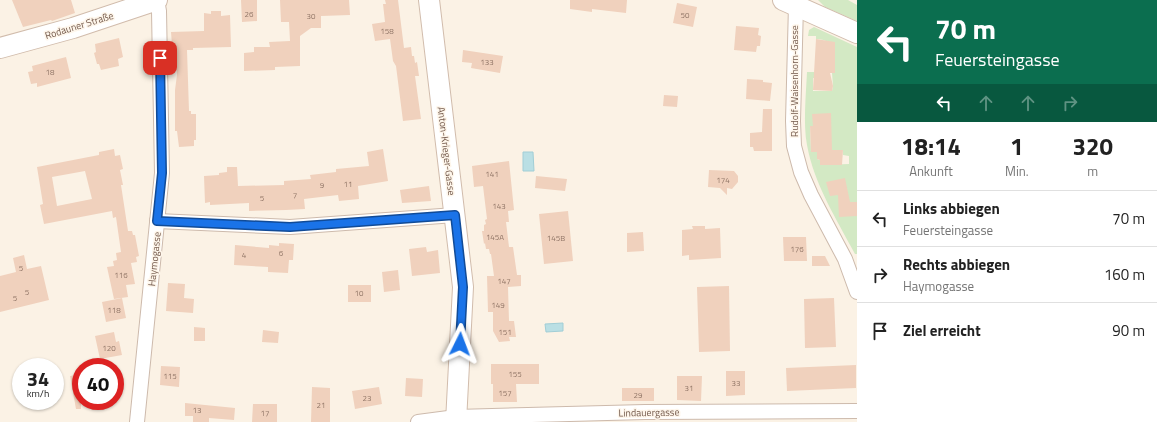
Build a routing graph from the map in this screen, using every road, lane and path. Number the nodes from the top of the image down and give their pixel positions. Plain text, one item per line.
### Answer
1 (157, 0) edge
2 (428, 0) edge
3 (792, 2) edge
4 (857, 33) edge
5 (0, 48) edge
6 (455, 215) junction
7 (157, 221) junction
8 (857, 292) edge
9 (857, 411) edge
10 (645, 417) edge
11 (456, 419) edge
12 (137, 422) edge
13 (418, 422) edge

1 - 5 street, Rodauner Straße
1 - 7 street, Haymogasse
2 - 6 street, Anton-Krieger-Gasse
3 - 4 street
3 - 8 street, Rudolf-Waisenhorn-Gasse
6 - 7 street
6 - 11 street, Anton-Krieger-Gasse
7 - 12 street, Haymogasse
9 - 10 street, Lindauergasse
10 - 11 street, Lindauergasse
11 - 13 street, Lindauergasse

